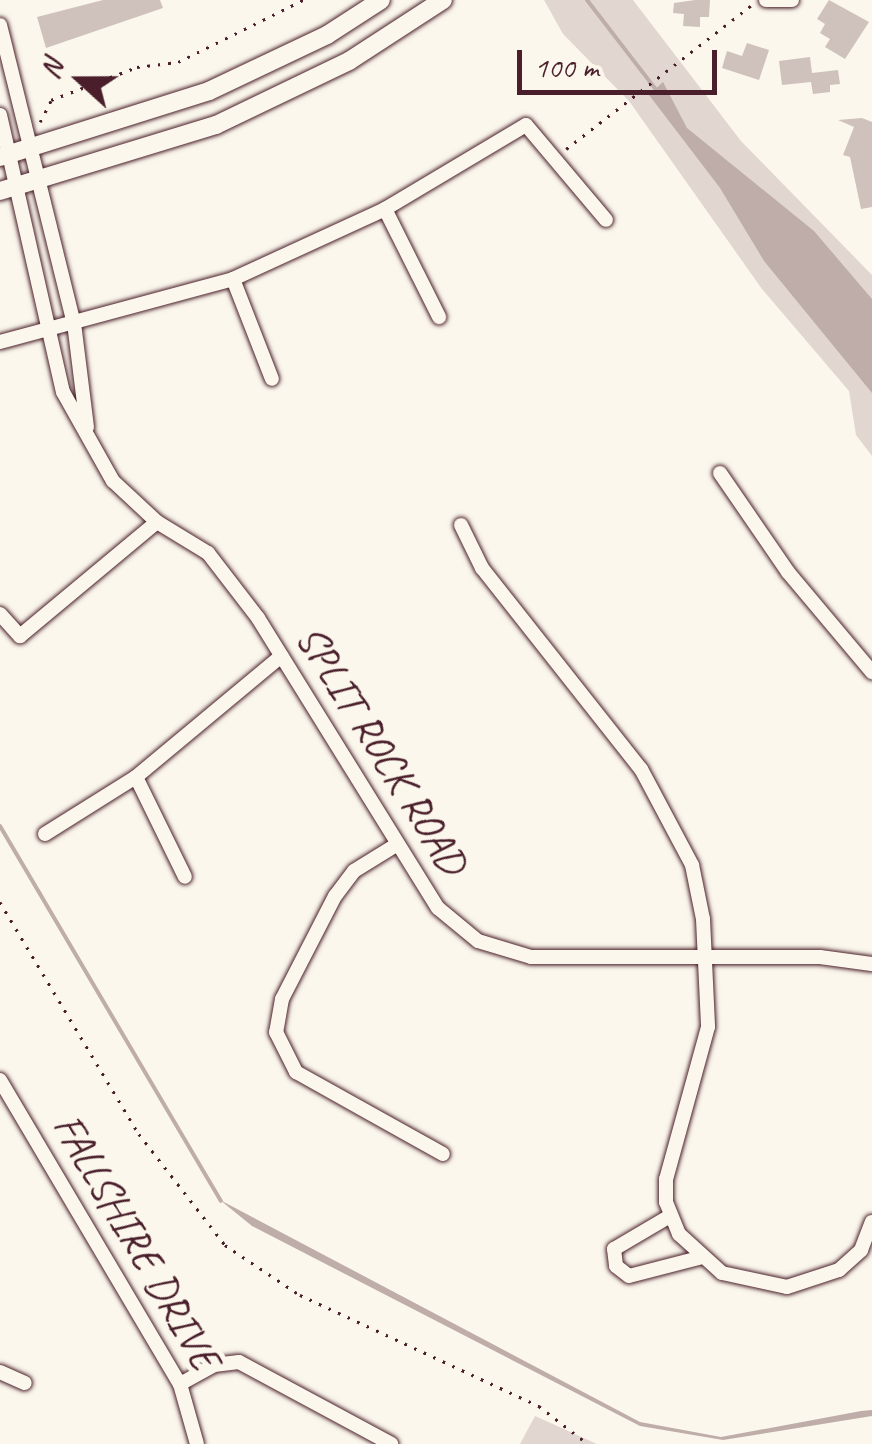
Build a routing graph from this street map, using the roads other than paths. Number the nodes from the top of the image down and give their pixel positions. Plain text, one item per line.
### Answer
1 (381, 0) edge
2 (444, 0) edge
3 (766, 0) edge
4 (792, 0) edge
5 (0, 25) edge
6 (0, 114) edge
7 (27, 142) junction
8 (4, 156) edge
9 (35, 183) junction
10 (7, 189) edge
11 (385, 209) junction
12 (606, 220) dead end
13 (233, 279) junction
14 (439, 317) dead end
15 (74, 324) junction
16 (45, 331) junction
17 (0, 342) edge
18 (272, 378) dead end
19 (88, 432) junction
20 (720, 473) dead end
21 (157, 522) junction
22 (461, 525) dead end
23 (0, 614) edge
24 (281, 656) junction
25 (872, 672) edge
26 (136, 777) junction
27 (45, 834) dead end
28 (396, 845) junction
29 (186, 877) dead end
30 (704, 957) junction
31 (872, 963) edge
32 (0, 1080) edge
33 (6, 1104) edge
34 (443, 1154) dead end
35 (670, 1216) junction
36 (872, 1222) edge
37 (699, 1258) junction
38 (0, 1372) edge
39 (25, 1383) dead end
40 (180, 1384) junction
41 (197, 1444) edge
42 (392, 1444) edge

1 - 7 main road
2 - 9 main road
3 - 4 street
5 - 7 street, SPLIT ROCK ROAD
6 - 8 street, SPLIT ROCK ROAD
7 - 8 main road
7 - 9 street, SPLIT ROCK ROAD
8 - 10 street, SPLIT ROCK ROAD
9 - 10 main road
9 - 15 street, SPLIT ROCK ROAD
10 - 16 street, SPLIT ROCK ROAD
11 - 12 street
11 - 13 street
11 - 14 street
13 - 15 street
13 - 18 street
15 - 16 street
15 - 19 street, SPLIT ROCK ROAD
16 - 17 street
16 - 19 street, SPLIT ROCK ROAD
19 - 21 street, SPLIT ROCK ROAD
20 - 25 street
21 - 23 street
21 - 24 street, SPLIT ROCK ROAD
22 - 30 street
24 - 26 street
24 - 28 street, SPLIT ROCK ROAD
26 - 27 street
26 - 29 street
28 - 30 street, SPLIT ROCK ROAD
28 - 34 street
30 - 31 street, SPLIT ROCK ROAD
30 - 35 street
32 - 33 street, FALLSHIRE DRIVE
33 - 40 street, FALLSHIRE DRIVE
35 - 37 street
35 - 37 street
36 - 37 street
38 - 39 street
40 - 41 street, FALLSHIRE DRIVE
40 - 42 street

